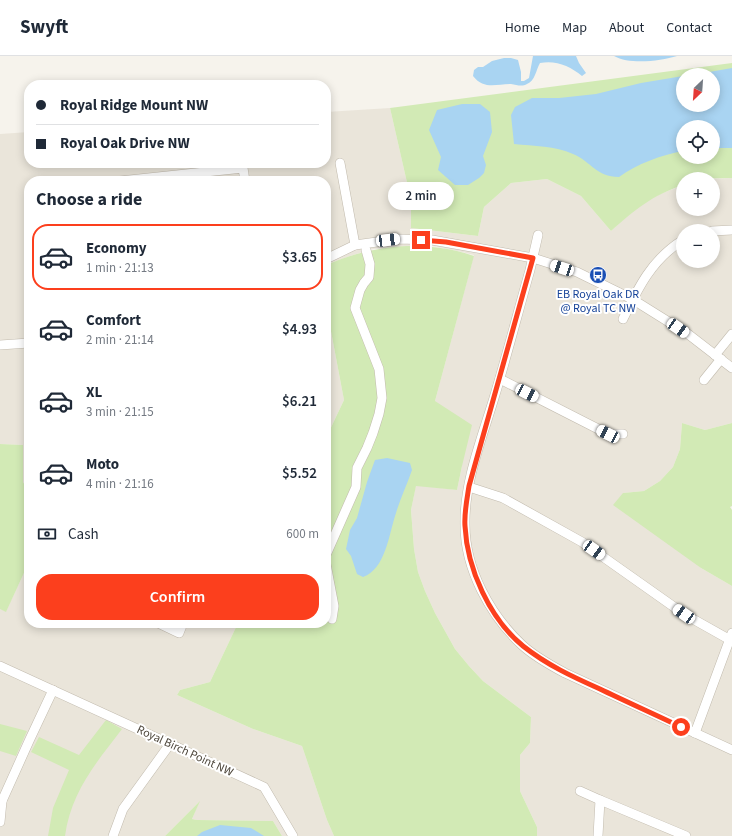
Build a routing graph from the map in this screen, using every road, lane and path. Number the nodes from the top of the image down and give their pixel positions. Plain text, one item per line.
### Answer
1 (340, 163) dead end
2 (243, 168) edge
3 (167, 176) edge
4 (732, 230) edge
5 (720, 231) edge
6 (538, 235) dead end
7 (355, 245) junction
8 (676, 245) edge
9 (366, 250) dead end
10 (331, 257) edge
11 (533, 258) junction
12 (632, 299) junction
13 (623, 319) dead end
14 (732, 334) edge
15 (24, 343) edge
16 (0, 345) edge
17 (718, 357) junction
18 (732, 368) edge
19 (500, 379) junction
20 (704, 380) dead end
21 (623, 434) dead end
22 (469, 486) junction
23 (331, 544) edge
24 (331, 590) edge
25 (332, 620) dead end
26 (168, 628) edge
27 (182, 628) edge
28 (731, 638) edge
29 (0, 666) edge
30 (53, 690) junction
31 (695, 733) junction
32 (170, 744) junction
33 (732, 750) edge
34 (580, 791) dead end
35 (600, 800) junction
36 (1, 801) edge
37 (0, 822) edge
38 (112, 836) edge
39 (293, 836) edge
40 (598, 836) edge
41 (686, 836) edge

1 - 7 street
2 - 3 street
4 - 5 street
6 - 11 street
7 - 10 street
7 - 11 street
8 - 12 street
9 - 23 street
11 - 12 street
11 - 19 street
12 - 13 street
12 - 17 street
14 - 17 street
15 - 16 street
17 - 18 street
17 - 20 street
19 - 21 street
19 - 22 street
22 - 28 street
22 - 31 street
24 - 25 street
26 - 27 street
28 - 31 street
29 - 30 street, Royal Birch Point NW
30 - 32 street, Royal Birch Point NW
30 - 36 street
31 - 33 street
32 - 38 street
32 - 39 street, Royal Birch Point NW
34 - 35 street
35 - 40 street
35 - 41 street
36 - 37 street

